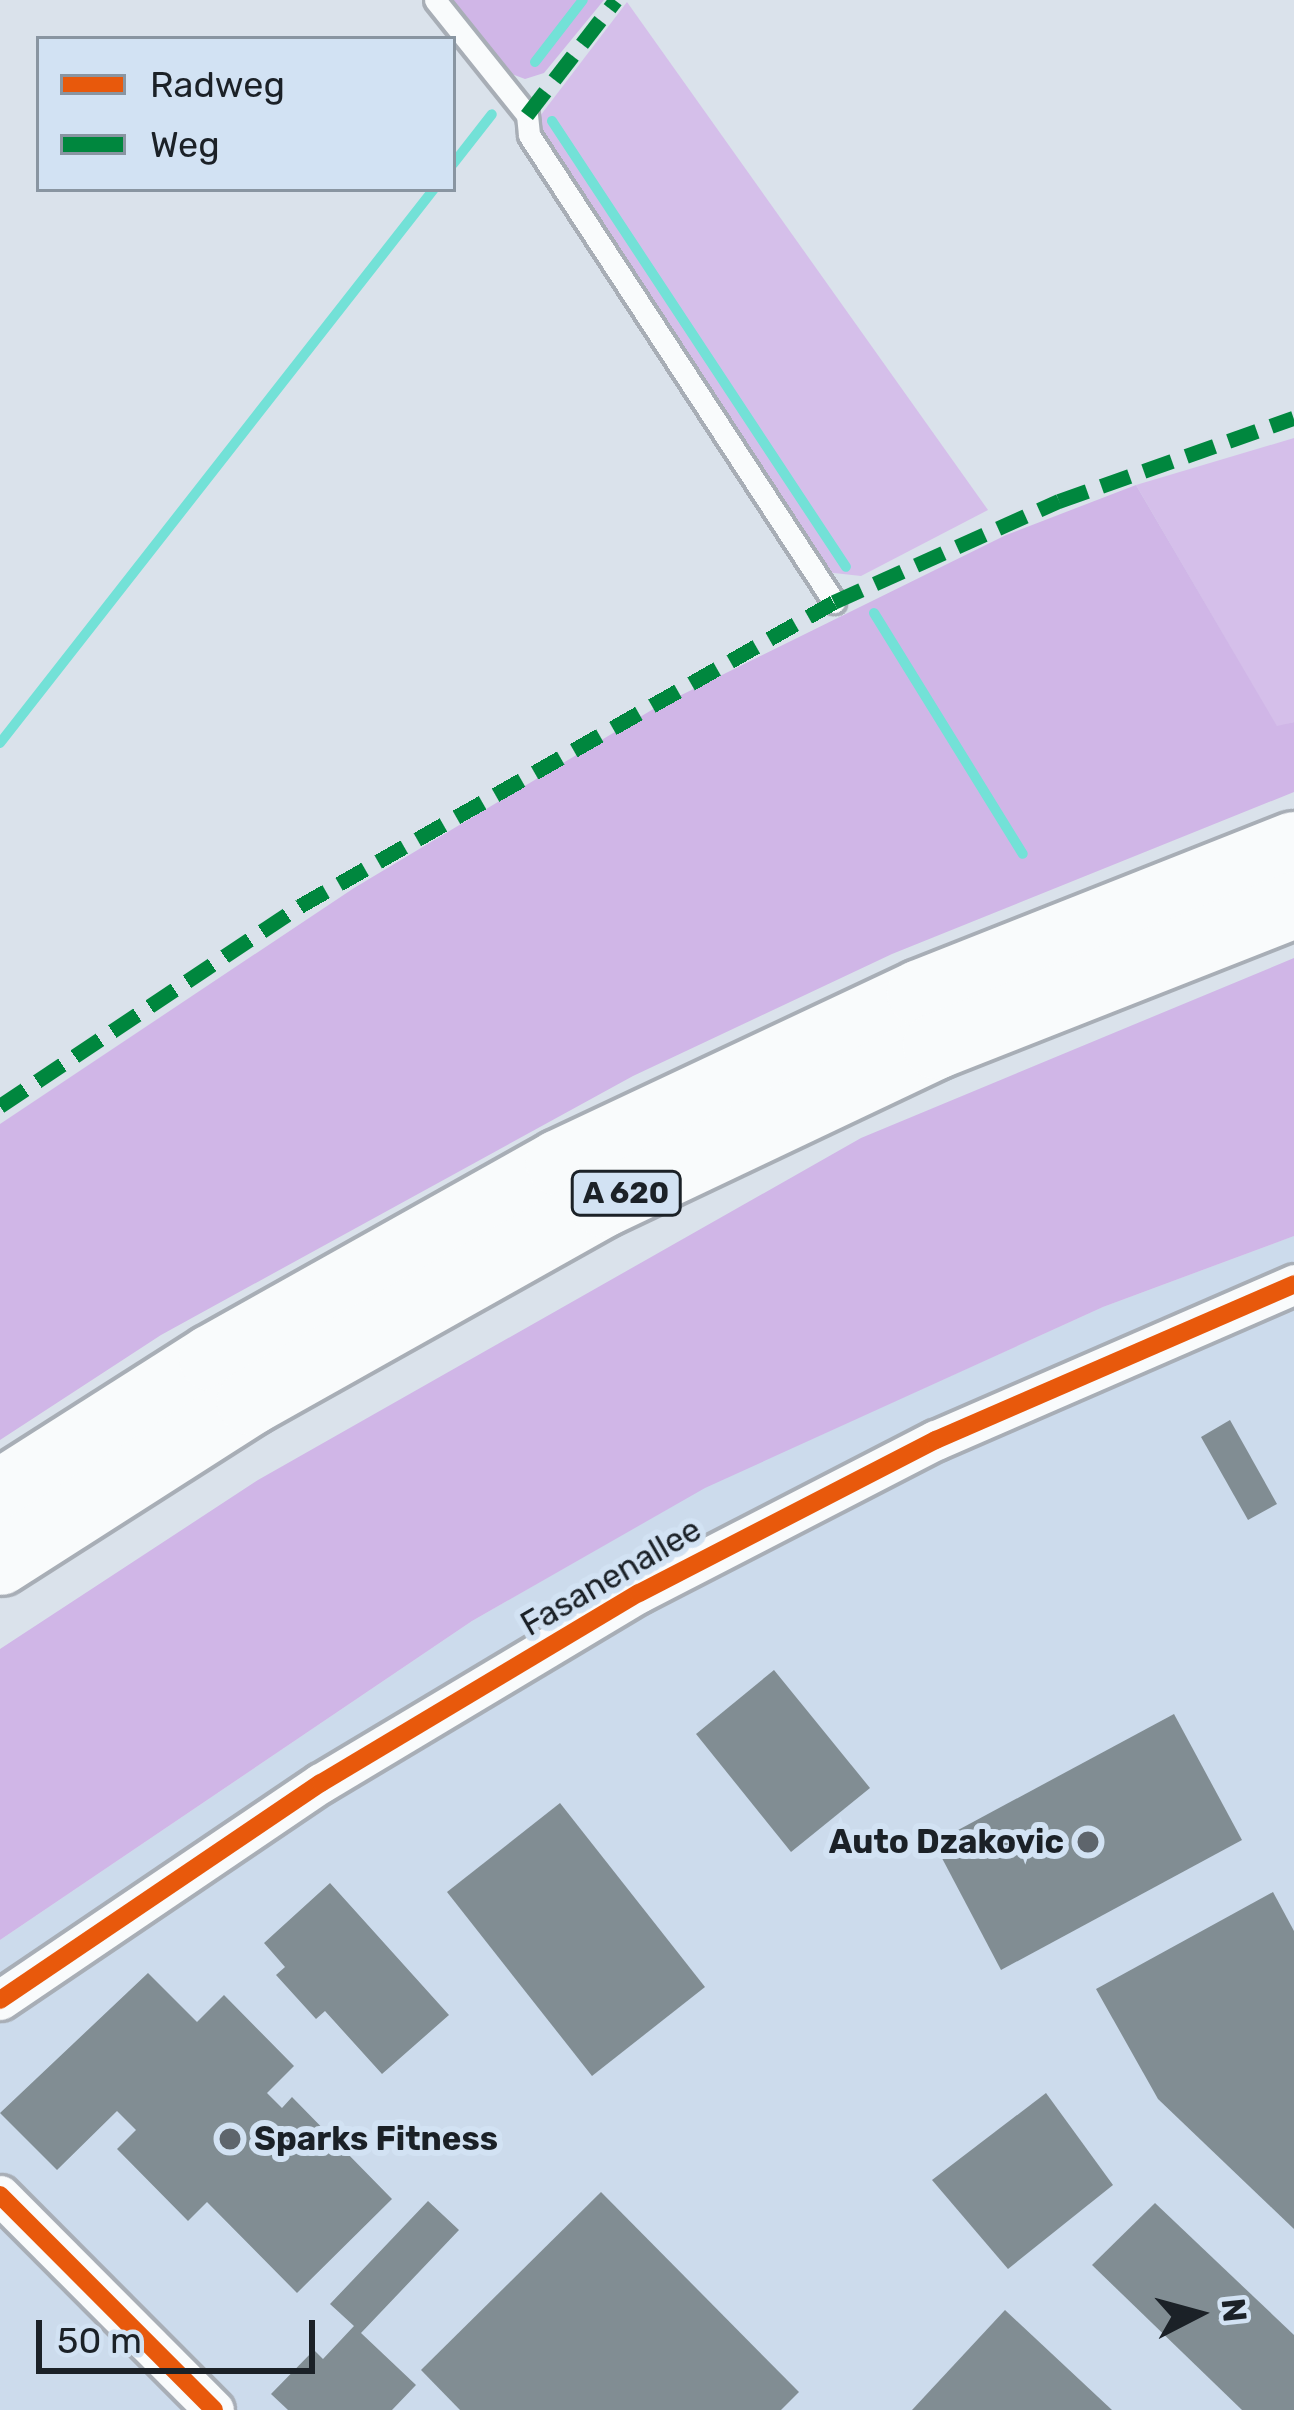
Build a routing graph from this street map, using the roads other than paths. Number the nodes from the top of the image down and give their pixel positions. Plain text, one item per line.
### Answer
1 (435, 0) edge
2 (834, 602) dead end
3 (1294, 845) edge
4 (1294, 905) edge
5 (1294, 1284) edge
6 (0, 1493) edge
7 (0, 1562) edge
8 (0, 2000) edge
9 (0, 2195) edge
10 (214, 2410) edge

1 - 2 lane
3 - 6 highway, A 620
4 - 7 highway, A 620
5 - 8 street, Fasanenallee
9 - 10 street

